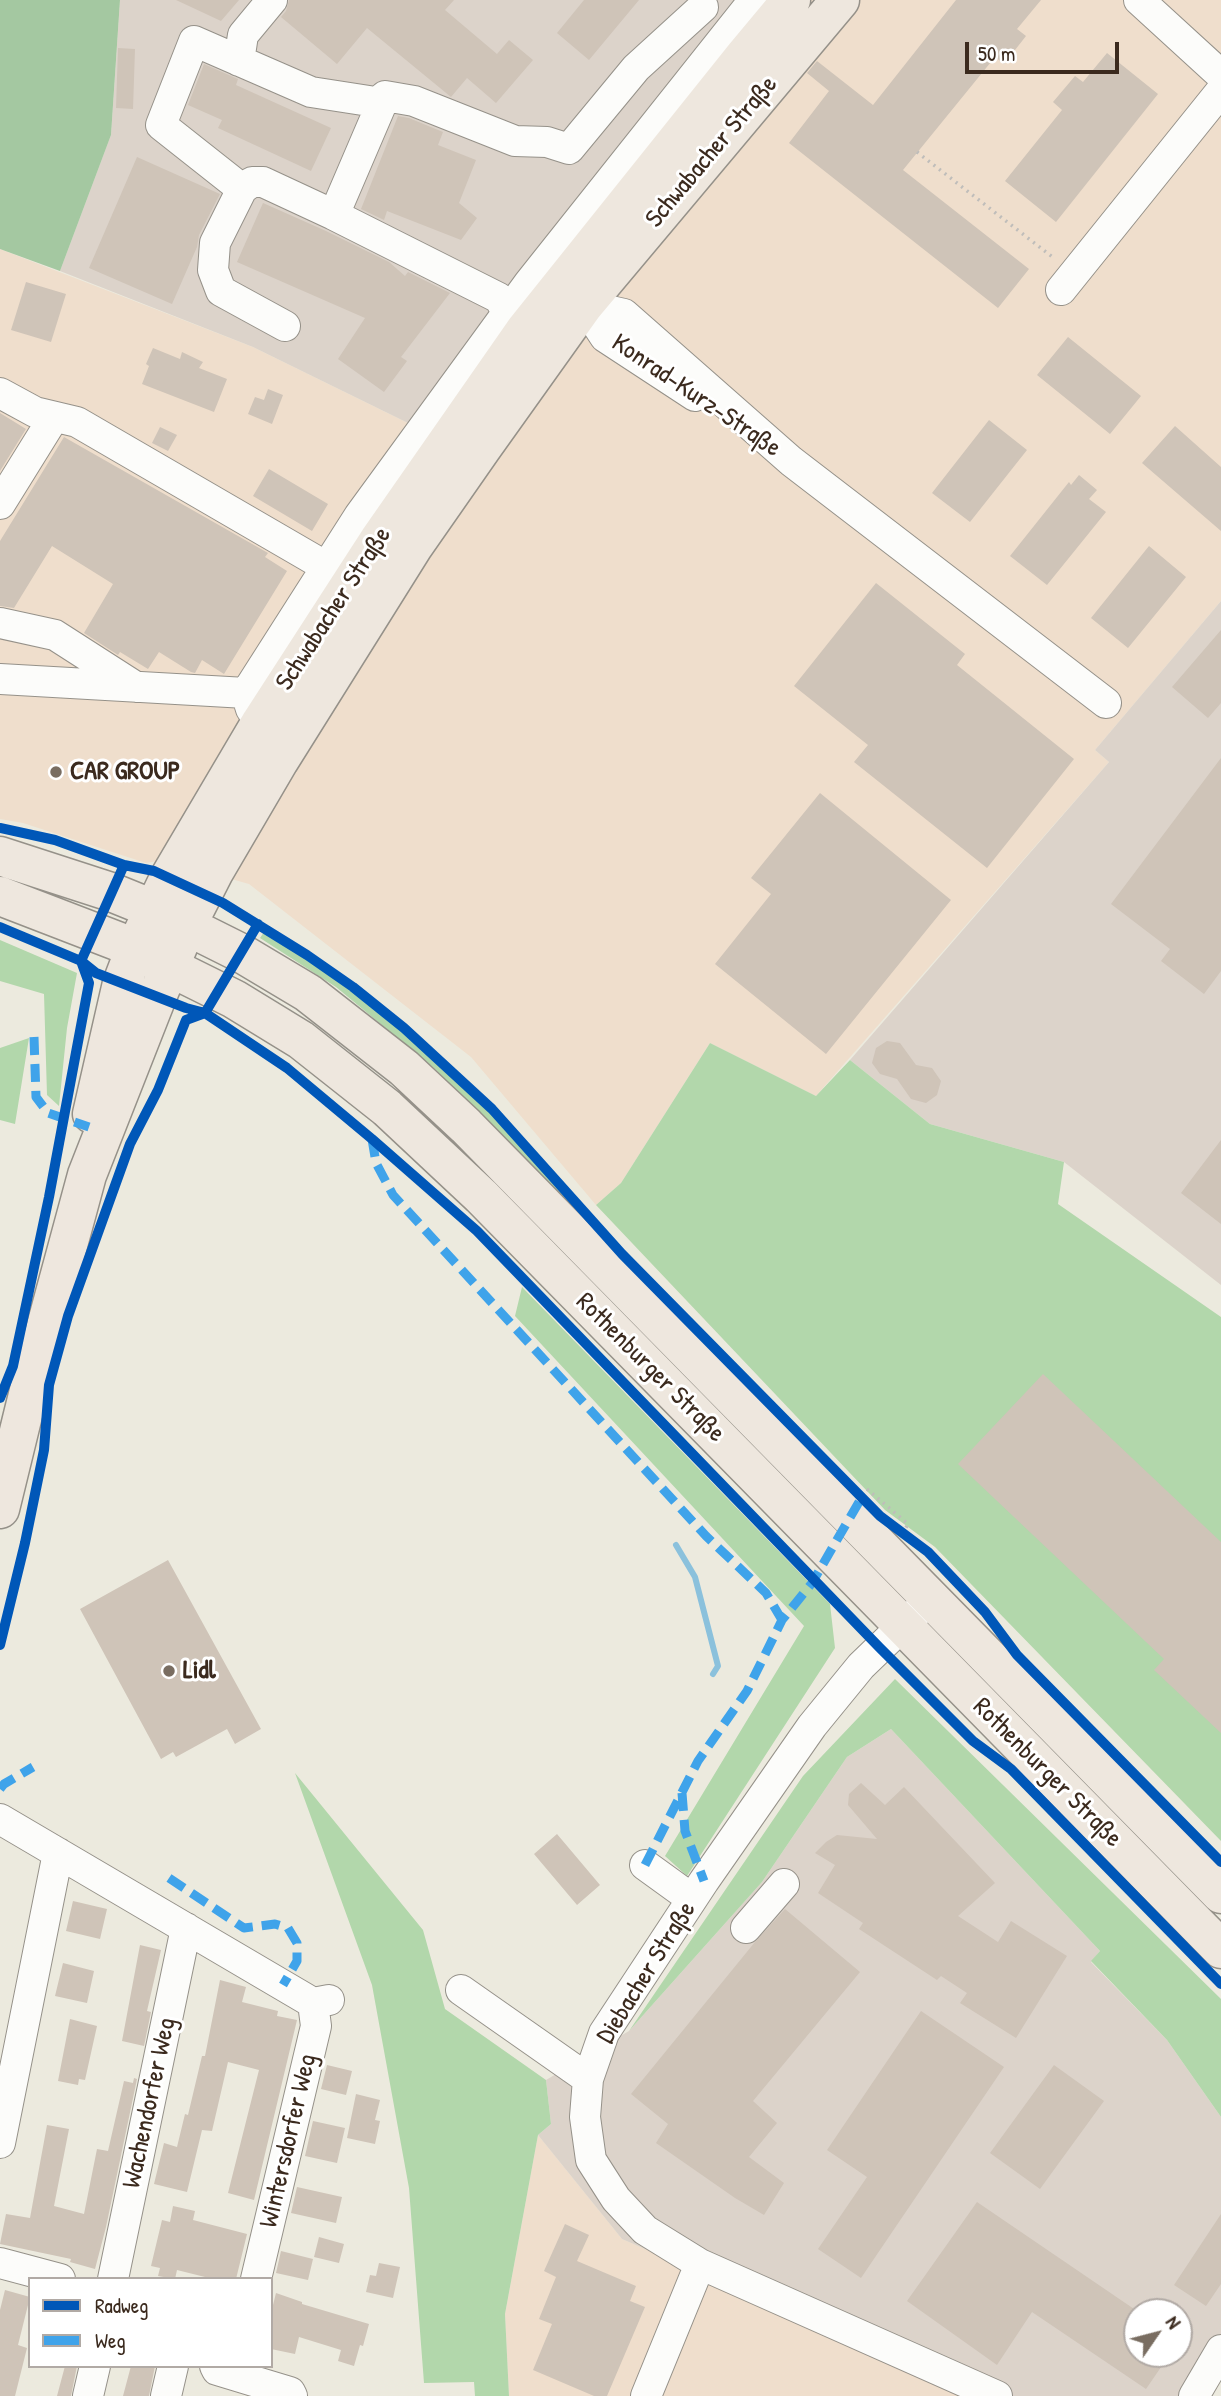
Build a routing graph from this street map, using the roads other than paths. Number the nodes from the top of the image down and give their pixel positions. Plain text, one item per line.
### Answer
1 (272, 0) edge
2 (754, 0) edge
3 (791, 0) edge
4 (840, 0) edge
5 (1139, 0) edge
6 (701, 3) edge
7 (724, 38) junction
8 (239, 61) junction
9 (1221, 75) edge
10 (1221, 91) edge
11 (382, 103) junction
12 (242, 189) junction
13 (334, 215) junction
14 (1067, 282) road end
15 (572, 295) junction
16 (507, 312) junction
17 (285, 326) dead end
18 (0, 393) edge
19 (54, 416) junction
20 (0, 504) edge
21 (325, 566) junction
22 (0, 623) edge
23 (0, 679) edge
24 (136, 687) junction
25 (1105, 703) dead end
26 (253, 708) junction
27 (0, 856) edge
28 (0, 896) edge
29 (153, 909) junction
30 (187, 925) junction
31 (135, 949) junction
32 (170, 965) junction
33 (87, 1175) junction
34 (0, 1509) edge
35 (931, 1599) junction
36 (902, 1625) junction
37 (0, 1819) edge
38 (58, 1853) junction
39 (645, 1865) dead end
40 (784, 1884) dead end
41 (1221, 1894) edge
42 (692, 1899) junction
43 (186, 1928) junction
44 (746, 1928) dead end
45 (1221, 1949) edge
46 (461, 1990) dead end
47 (588, 2079) junction
48 (0, 2143) edge
49 (0, 2263) edge
50 (700, 2264) junction
51 (52, 2277) edge
52 (113, 2277) edge
53 (256, 2277) edge
54 (1221, 2350) edge
55 (95, 2368) edge
56 (173, 2368) edge
57 (216, 2368) edge
58 (89, 2396) edge
59 (166, 2396) edge
60 (292, 2396) edge
61 (646, 2396) edge
62 (997, 2396) edge
63 (1194, 2396) edge

1 - 8 street
2 - 7 street
3 - 15 main road, Schwabacher Straße
4 - 15 main road, Schwabacher Straße
5 - 9 street
6 - 7 street
6 - 11 street
7 - 16 street
8 - 11 street
8 - 12 street
10 - 14 street
11 - 13 street
12 - 13 street
12 - 17 street
13 - 16 street
15 - 25 street, Konrad-Kurz-Straße
15 - 26 main road, Schwabacher Straße
15 - 30 main road, Schwabacher Straße
16 - 21 street
18 - 19 street
19 - 20 street
19 - 21 street
21 - 26 street
22 - 24 street
23 - 24 street
24 - 26 street
26 - 29 main road, Schwabacher Straße
27 - 29 main road, Rothenburger Straße
28 - 31 main road, Rothenburger Straße
29 - 30 main road, Rothenburger Straße
29 - 31 main road, Schwabacher Straße
30 - 32 main road, Schwabacher Straße
30 - 35 main road, Rothenburger Straße
31 - 32 main road, Rothenburger Straße
31 - 33 main road, Schwabacher Straße
32 - 33 main road, Schwabacher Straße
32 - 36 main road, Rothenburger Straße
33 - 34 main road
35 - 36 street, Diebacher Straße
35 - 41 main road, Rothenburger Straße
36 - 42 street, Diebacher Straße
36 - 45 main road, Rothenburger Straße
37 - 38 street
38 - 43 street
38 - 48 street
39 - 42 street
40 - 44 street
42 - 47 street, Diebacher Straße
43 - 52 street, Wachendorfer Weg
43 - 53 street, Wintersdorfer Weg
46 - 47 street
47 - 50 street, Diebacher Straße
49 - 51 street
50 - 61 street
50 - 62 street, Diebacher Straße
54 - 63 street
55 - 58 street
56 - 59 street
57 - 60 street

